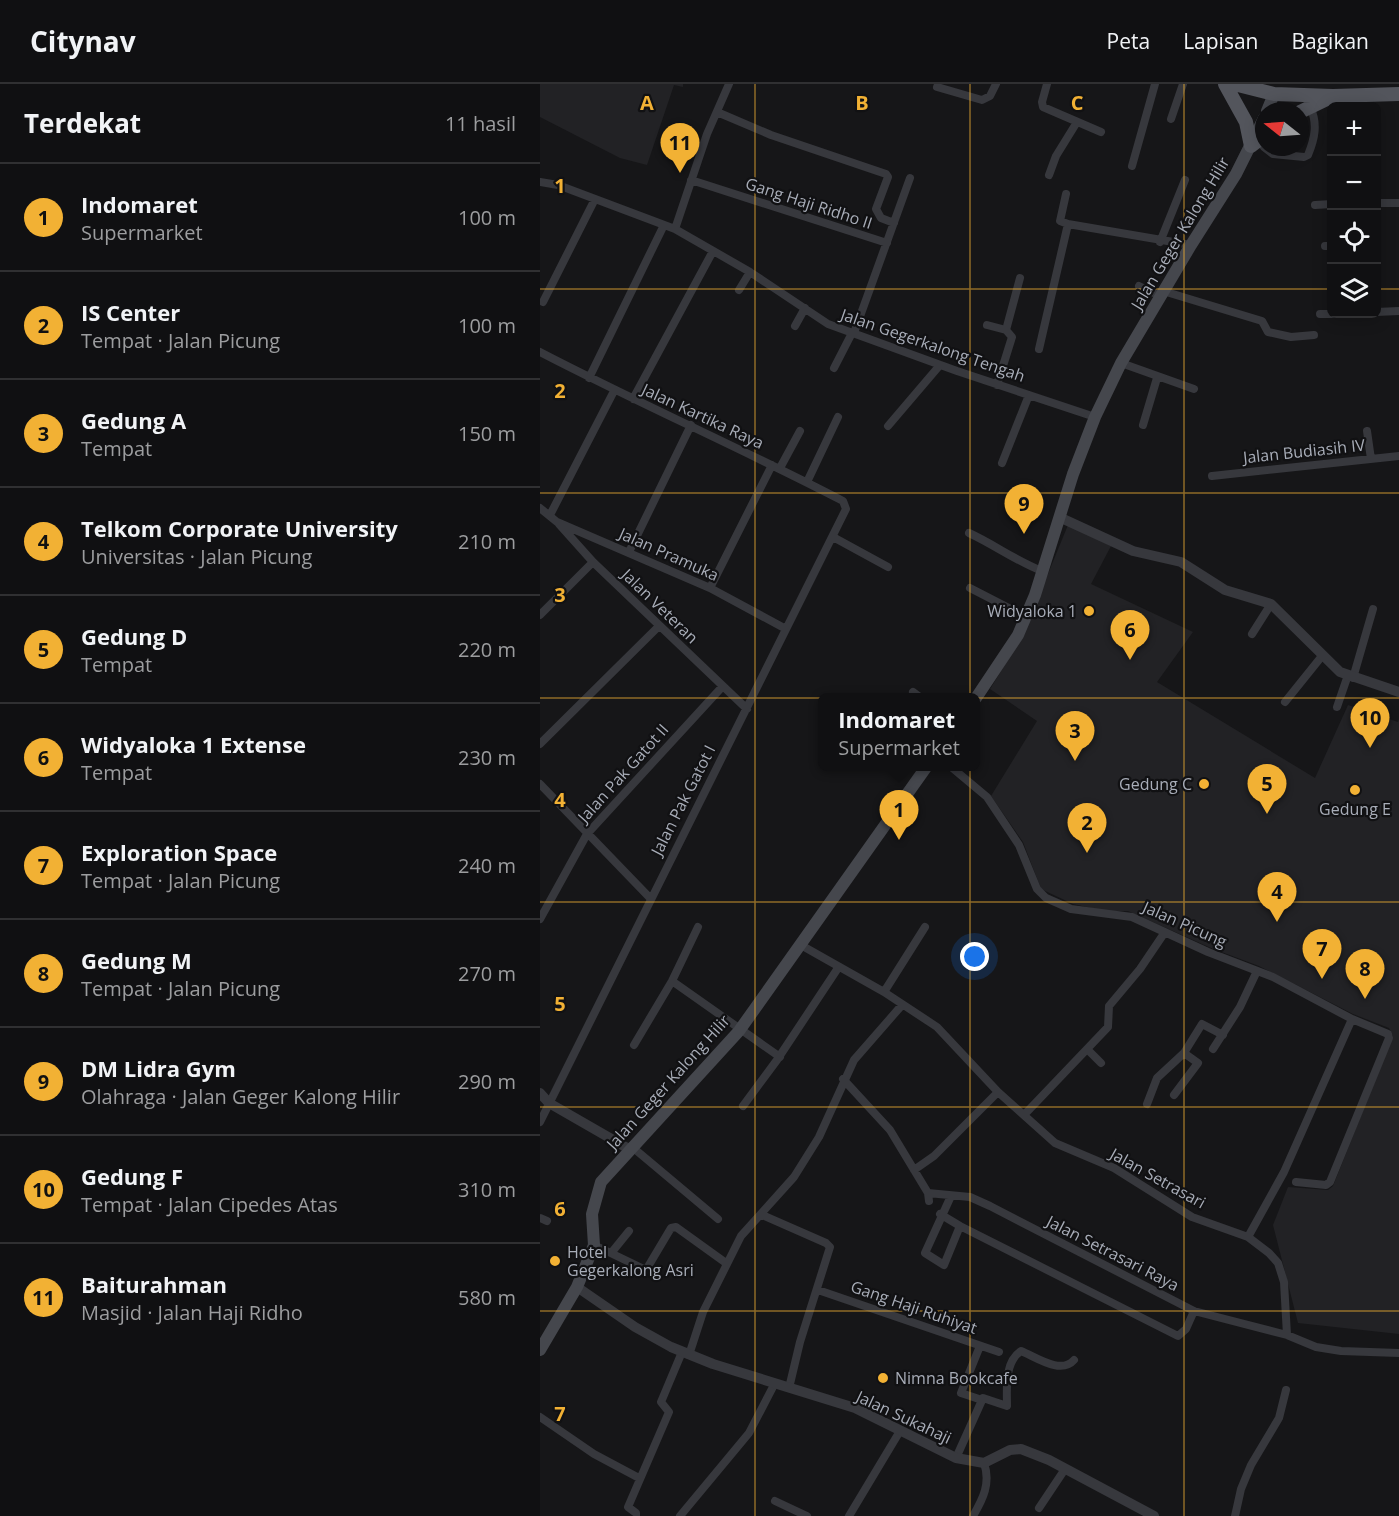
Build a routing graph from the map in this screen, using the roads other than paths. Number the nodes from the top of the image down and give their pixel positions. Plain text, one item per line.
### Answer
1 (729, 84) edge
2 (996, 84) edge
3 (1047, 84) edge
4 (1155, 84) edge
5 (1183, 84) edge
6 (1225, 84) edge
7 (1234, 84) edge
8 (937, 87) dead end
9 (1397, 91) edge
10 (1274, 94) junction
11 (1333, 96) junction
12 (1271, 102) edge
13 (1309, 107) edge
14 (717, 112) junction
15 (1309, 112) edge
16 (1171, 118) dead end
17 (1077, 123) junction
18 (1101, 132) dead end
19 (1255, 136) edge
20 (1255, 149) edge
21 (1309, 152) edge
22 (1132, 166) dead end
23 (1049, 175) dead end
24 (910, 178) dead end
25 (691, 180) junction
26 (1185, 180) dead end
27 (540, 183) edge
28 (1066, 194) dead end
29 (595, 199) junction
30 (1381, 203) edge
31 (1399, 203) edge
32 (1327, 204) edge
33 (1316, 205) dead end
34 (894, 223) junction
35 (1068, 224) junction
36 (663, 225) junction
37 (675, 229) junction
38 (1160, 242) junction
39 (887, 243) junction
40 (1191, 245) junction
41 (713, 251) junction
42 (750, 272) junction
43 (1020, 278) dead end
44 (1139, 286) dead end
45 (739, 290) dead end
46 (1162, 293) junction
47 (543, 302) dead end
48 (805, 308) junction
49 (1399, 311) edge
50 (1381, 312) edge
51 (1320, 315) dead end
52 (1327, 315) edge
53 (795, 326) dead end
54 (987, 326) dead end
55 (1006, 330) junction
56 (853, 333) junction
57 (1314, 335) dead end
58 (1039, 349) dead end
59 (540, 352) edge
60 (1121, 363) junction
61 (940, 365) junction
62 (834, 368) dead end
63 (589, 378) junction
64 (1157, 378) junction
65 (997, 385) junction
66 (1194, 389) dead end
67 (614, 391) junction
68 (1029, 395) junction
69 (633, 399) junction
70 (838, 417) dead end
71 (1095, 417) junction
72 (691, 425) junction
73 (888, 426) dead end
74 (1143, 426) dead end
75 (800, 431) dead end
76 (1367, 431) dead end
77 (1399, 456) edge
78 (1371, 459) junction
79 (1002, 464) dead end
80 (776, 466) junction
81 (1212, 476) dead end
82 (807, 482) junction
83 (540, 508) edge
84 (845, 512) joint
85 (1059, 517) junction
86 (553, 519) junction
87 (969, 533) dead end
88 (833, 537) junction
89 (629, 552) junction
90 (593, 562) junction
91 (888, 567) dead end
92 (1042, 571) junction
93 (710, 588) junction
94 (970, 588) dead end
95 (1271, 604) junction
96 (1373, 609) dead end
97 (540, 615) edge
98 (1026, 617) junction
99 (659, 626) junction
100 (786, 629) junction
101 (1252, 634) dead end
102 (1322, 656) junction
103 (1350, 677) junction
104 (722, 687) junction
105 (1399, 692) edge
106 (979, 693) edge
107 (1285, 702) dead end
108 (1336, 707) dead end
109 (747, 709) junction
110 (540, 744) edge
111 (923, 771) edge
112 (956, 771) edge
113 (540, 784) edge
114 (587, 834) junction
115 (650, 898) junction
116 (540, 919) edge
117 (698, 927) dead end
118 (924, 927) dead end
119 (1165, 932) junction
120 (799, 944) junction
121 (838, 968) junction
122 (1257, 971) junction
123 (672, 981) junction
124 (884, 992) junction
125 (902, 1005) junction
126 (1352, 1019) junction
127 (739, 1031) junction
128 (1223, 1035) junction
129 (634, 1045) dead end
130 (1087, 1049) junction
131 (1213, 1049) dead end
132 (1184, 1053) junction
133 (780, 1056) junction
134 (1101, 1063) dead end
135 (843, 1079) junction
136 (998, 1092) junction
137 (540, 1094) edge
138 (1174, 1095) dead end
139 (549, 1103) junction
140 (1147, 1104) dead end
141 (743, 1106) dead end
142 (1024, 1115) junction
143 (540, 1122) edge
144 (630, 1148) junction
145 (914, 1170) junction
146 (1296, 1182) dead end
147 (951, 1196) junction
148 (940, 1214) junction
149 (762, 1215) junction
150 (718, 1219) dead end
151 (960, 1226) junction
152 (629, 1231) dead end
153 (1248, 1237) junction
154 (594, 1245) junction
155 (612, 1252) junction
156 (726, 1263) junction
157 (577, 1287) junction
158 (819, 1290) junction
159 (1194, 1311) junction
160 (1287, 1335) junction
161 (980, 1346) junction
162 (540, 1350) edge
163 (999, 1352) dead end
164 (686, 1353) junction
165 (1399, 1353) edge
166 (1074, 1360) dead end
167 (775, 1383) junction
168 (789, 1388) junction
169 (1286, 1390) dead end
170 (982, 1399) junction
171 (540, 1417) edge
172 (900, 1431) junction
173 (956, 1458) junction
174 (984, 1463) junction
175 (1065, 1469) junction
176 (639, 1478) dead end
177 (775, 1501) dead end
178 (1039, 1508) dead end
179 (636, 1516) edge
180 (680, 1516) edge
181 (807, 1516) edge
182 (849, 1516) edge
183 (974, 1516) edge
184 (1154, 1516) edge
185 (1236, 1516) edge

1 - 14 street
2 - 8 street
3 - 17 street
4 - 22 street
5 - 16 street
6 - 19 main road
7 - 10 main road
9 - 11 main road
10 - 11 main road
10 - 12 main road
11 - 13 main road
14 - 25 street
14 - 34 street
15 - 21 street
17 - 18 street
17 - 23 street
20 - 40 main road, Jalan Geger Kalong Hilir
24 - 34 street, Gang Haji Ridho II
25 - 37 street
25 - 39 street, Gang Haji Ridho II
26 - 38 street
27 - 29 street, Jalan Gegerkalong Tengah
28 - 35 street
29 - 36 street, Jalan Gegerkalong Tengah
29 - 47 street
30 - 31 street
32 - 33 street
34 - 39 street, Gang Haji Ridho II
35 - 38 street
35 - 58 street
36 - 37 street, Jalan Gegerkalong Tengah
36 - 63 street
37 - 41 street, Jalan Gegerkalong Tengah
38 - 40 street
39 - 56 street
40 - 46 main road, Jalan Geger Kalong Hilir
41 - 42 street, Jalan Gegerkalong Tengah
41 - 69 street
42 - 45 street
42 - 48 street, Jalan Gegerkalong Tengah
43 - 55 street
44 - 46 street
46 - 57 street
46 - 60 main road, Jalan Geger Kalong Hilir
48 - 53 street
48 - 56 street, Jalan Gegerkalong Tengah
49 - 50 street
51 - 52 street
54 - 55 street
55 - 65 street
56 - 61 street, Jalan Gegerkalong Tengah
56 - 62 street
59 - 63 street, Jalan Kartika Raya
60 - 64 street
60 - 71 main road, Jalan Geger Kalong Hilir
61 - 65 street, Jalan Gegerkalong Tengah
61 - 73 street
63 - 67 street, Jalan Kartika Raya
64 - 66 street
64 - 74 street
65 - 68 street, Jalan Gegerkalong Tengah
67 - 69 street, Jalan Kartika Raya
67 - 86 street
68 - 71 street, Jalan Gegerkalong Tengah
68 - 79 street
69 - 72 street, Jalan Kartika Raya
70 - 82 street
71 - 85 main road, Jalan Geger Kalong Hilir
72 - 80 street, Jalan Kartika Raya
72 - 89 street
75 - 80 street
76 - 78 street
77 - 78 street, Jalan Budiasih IV
78 - 81 street, Jalan Budiasih IV
80 - 82 street, Jalan Kartika Raya
80 - 93 street
82 - 84 street, Jalan Kartika Raya
83 - 86 street, Jalan Pramuka
84 - 88 street, Jalan Pak Gatot I
85 - 92 main road, Jalan Geger Kalong Hilir
85 - 95 street
86 - 89 street, Jalan Pramuka
86 - 90 street, Jalan Veteran
87 - 92 street
88 - 91 street
88 - 100 street, Jalan Pak Gatot I
89 - 93 street, Jalan Pramuka
90 - 97 street
90 - 99 street, Jalan Veteran
92 - 98 main road, Jalan Geger Kalong Hilir
93 - 100 street, Jalan Pramuka
94 - 98 street
95 - 101 street
95 - 102 street
96 - 103 street
98 - 106 main road, Jalan Geger Kalong Hilir
99 - 104 street, Jalan Veteran
99 - 110 street
100 - 109 street, Jalan Pak Gatot I
102 - 103 street
102 - 107 street
103 - 105 street
103 - 108 street
104 - 109 street, Jalan Veteran
104 - 114 street, Jalan Pak Gatot II
109 - 115 street, Jalan Pak Gatot I
111 - 120 main road, Jalan Geger Kalong Hilir
112 - 119 street, Jalan Picung
113 - 114 street
114 - 115 street
114 - 116 street, Jalan Pak Gatot II
115 - 139 street, Jalan Pak Gatot I
117 - 123 street
118 - 124 street
119 - 122 street, Jalan Picung
119 - 130 street
120 - 121 street, Jalan Setrasari
120 - 127 main road, Jalan Geger Kalong Hilir
121 - 124 street, Jalan Setrasari
121 - 133 street
122 - 126 street, Jalan Picung
122 - 128 street
123 - 127 street
123 - 129 street
124 - 125 street, Jalan Setrasari
125 - 135 street
125 - 136 street, Jalan Setrasari
126 - 146 street, Jalan Picung
126 - 153 street
127 - 133 street
127 - 144 main road, Jalan Geger Kalong Hilir
128 - 131 street
128 - 132 street
130 - 134 street
130 - 142 street
132 - 138 street
132 - 140 street
133 - 141 street
135 - 145 street, Jalan Setrasari Raya
135 - 149 street
136 - 142 street, Jalan Setrasari
136 - 145 street
137 - 139 street
139 - 143 street, Jalan Pak Gatot I
139 - 144 street
142 - 153 street, Jalan Setrasari
144 - 150 street
144 - 154 main road, Jalan Geger Kalong Hilir
145 - 147 street, Jalan Setrasari Raya
147 - 148 street
147 - 159 street, Jalan Setrasari Raya
148 - 151 street
148 - 151 street
149 - 156 street
149 - 158 street
151 - 159 street
152 - 155 street
153 - 160 street, Jalan Setrasari
154 - 155 street
154 - 157 main road, Jalan Geger Kalong Hilir
155 - 156 street
156 - 164 street
157 - 162 main road, Jalan Geger Kalong Hilir
157 - 164 street, Jalan Sukahaji
158 - 161 street, Gang Haji Ruhiyat
158 - 168 street
159 - 160 street, Jalan Setrasari Raya
160 - 165 street
161 - 163 street, Gang Haji Ruhiyat
161 - 170 street
164 - 167 street, Jalan Sukahaji
164 - 179 street
166 - 170 street
167 - 168 street, Jalan Sukahaji
167 - 180 street
168 - 172 street, Jalan Sukahaji
169 - 185 street
170 - 173 street
171 - 176 street
172 - 173 street, Jalan Sukahaji
172 - 182 street
173 - 174 street, Jalan Sukahaji
174 - 175 street
174 - 183 street
175 - 178 street
175 - 184 street
177 - 181 street

